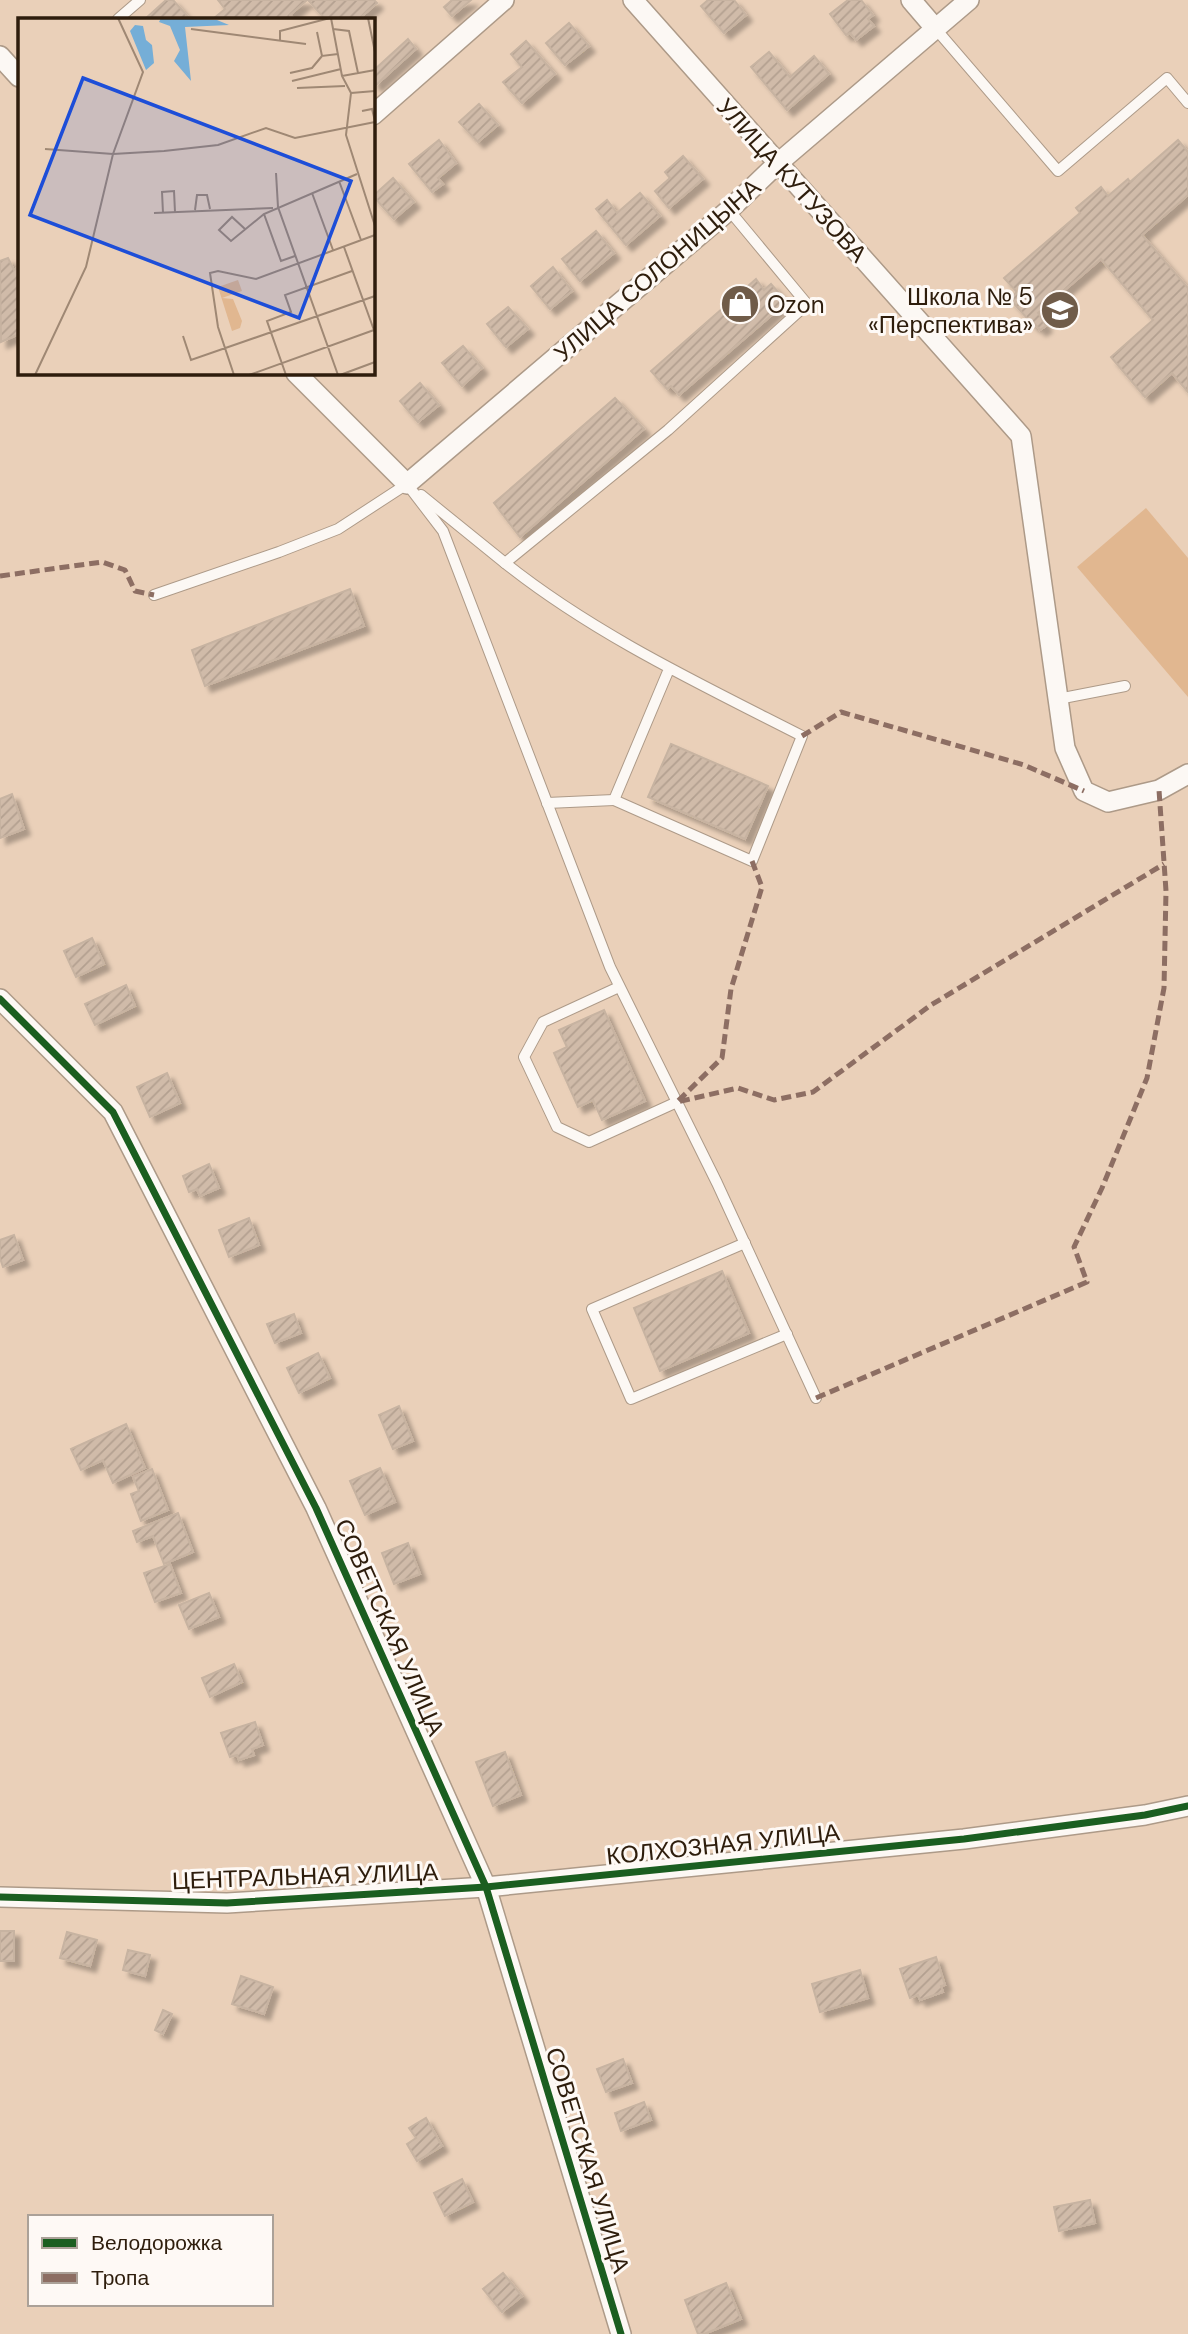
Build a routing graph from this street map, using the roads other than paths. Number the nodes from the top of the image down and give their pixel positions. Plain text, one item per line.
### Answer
1 (140, 0) edge
2 (503, 0) edge
3 (633, 0) edge
4 (911, 0) edge
5 (969, 0) edge
6 (118, 18) edge
7 (935, 28) junction
8 (0, 56) edge
9 (18, 76) edge
10 (1188, 103) edge
11 (374, 115) edge
12 (777, 164) junction
13 (729, 210) junction
14 (297, 374) edge
15 (407, 484) junction
16 (505, 563) junction
17 (154, 595) dead end
18 (669, 669) junction
19 (1125, 686) dead end
20 (1058, 699) junction
21 (1188, 775) edge
22 (614, 800) junction
23 (547, 803) junction
24 (620, 987) junction
25 (0, 999) edge
26 (677, 1102) junction
27 (745, 1243) junction
28 (787, 1334) junction
29 (816, 1398) dead end
30 (1188, 1807) edge
31 (486, 1887) junction
32 (0, 1897) edge
33 (621, 2334) edge

1 - 6 lane
2 - 11 street
3 - 12 street, УЛИЦА КУТУЗОВА
4 - 7 street
5 - 7 street, УЛИЦА СОЛОНИЦЫНА
7 - 10 lane
7 - 12 street, УЛИЦА СОЛОНИЦЫНА
8 - 9 street
12 - 13 street, УЛИЦА СОЛОНИЦЫНА
12 - 20 street, УЛИЦА КУТУЗОВА
13 - 15 street, УЛИЦА СОЛОНИЦЫНА
13 - 16 lane
14 - 15 street
15 - 16 lane
15 - 17 lane
15 - 23 lane
16 - 18 lane
18 - 22 lane
18 - 22 lane
19 - 20 lane
20 - 21 street, УЛИЦА КУТУЗОВА
22 - 23 lane
23 - 24 lane
24 - 26 lane
24 - 26 lane
25 - 31 street, СОВЕТСКАЯ УЛИЦА
26 - 27 lane
27 - 28 lane
27 - 28 lane
28 - 29 lane
30 - 31 street, КОЛХОЗНАЯ УЛИЦА
31 - 32 street, ЦЕНТРАЛЬНАЯ УЛИЦА
31 - 33 street, СОВЕТСКАЯ УЛИЦА

